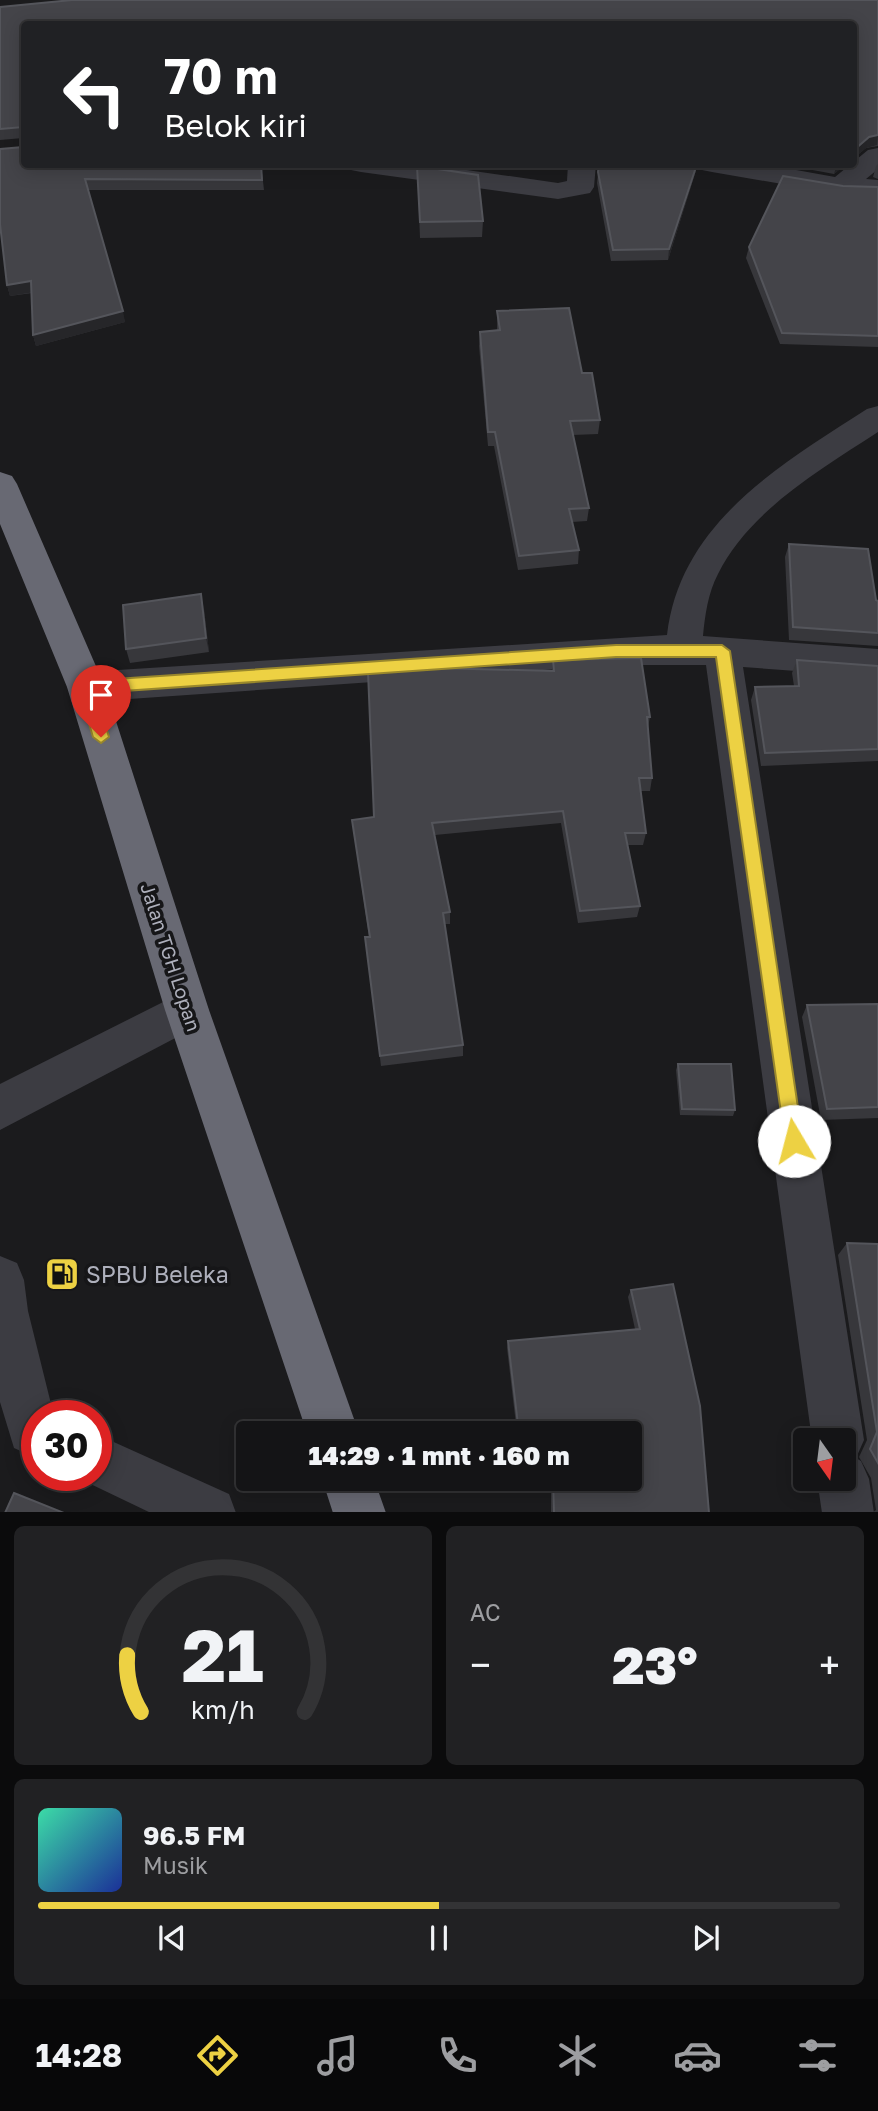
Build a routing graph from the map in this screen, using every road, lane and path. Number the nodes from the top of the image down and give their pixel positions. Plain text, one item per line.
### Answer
1 (878, 156) edge
2 (390, 168) edge
3 (582, 168) edge
4 (735, 168) edge
5 (840, 186) junction
6 (878, 188) edge
7 (878, 417) edge
8 (0, 484) edge
9 (703, 650) junction
10 (878, 663) edge
11 (86, 687) junction
12 (187, 1010) junction
13 (0, 1108) edge
14 (0, 1280) edge
15 (21, 1413) edge
16 (328, 1421) edge
17 (836, 1428) edge
18 (112, 1468) edge
19 (352, 1491) edge
20 (845, 1491) edge
21 (207, 1512) edge
22 (360, 1512) edge
23 (848, 1512) edge

1 - 5 street
2 - 3 street
4 - 5 street
5 - 6 street
7 - 9 street
8 - 11 highway, Jalan TGH Lopan
9 - 10 street
9 - 11 street
9 - 17 street
11 - 12 highway, Jalan TGH Lopan
12 - 13 street
12 - 16 highway, Jalan TGH Lopan
14 - 15 street
18 - 21 street
19 - 22 highway
20 - 23 street

